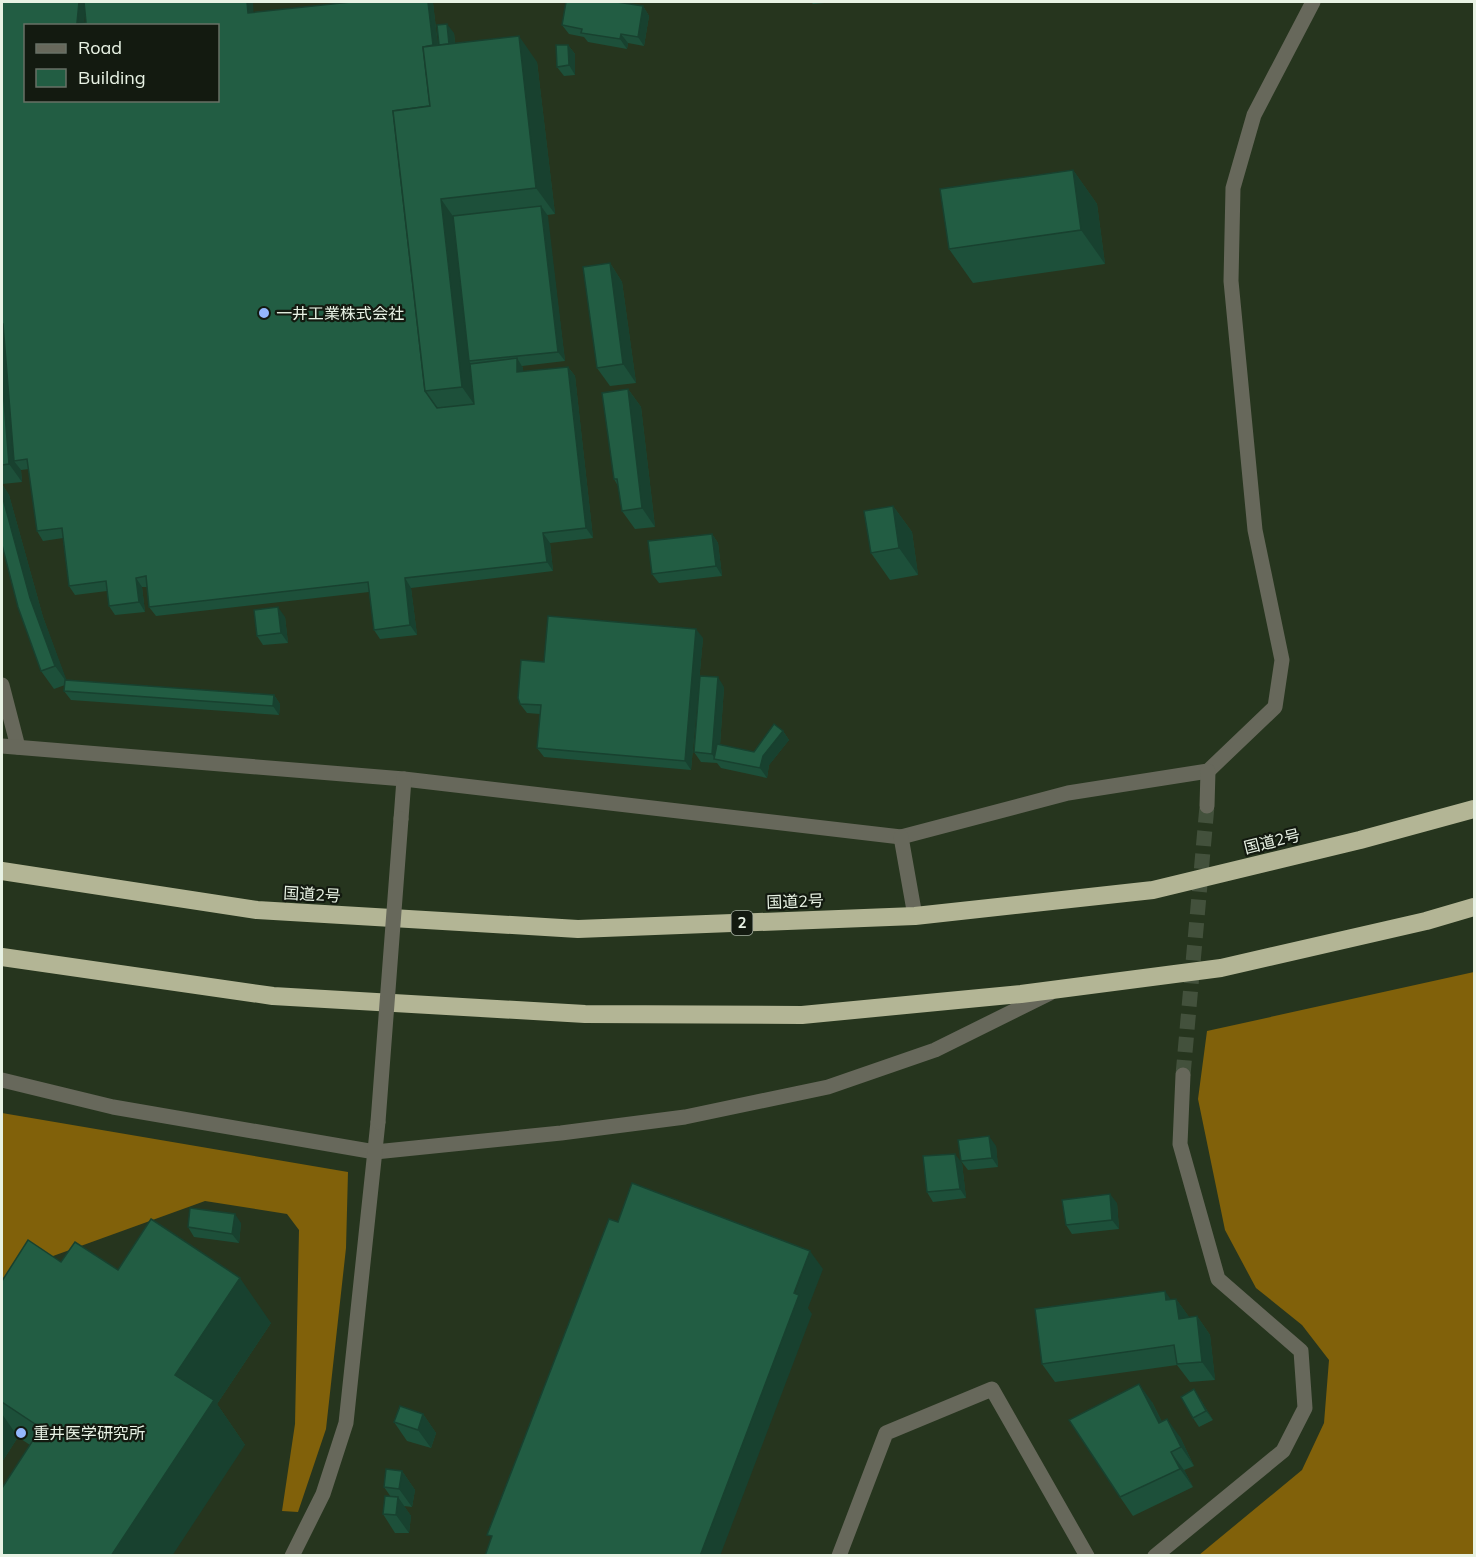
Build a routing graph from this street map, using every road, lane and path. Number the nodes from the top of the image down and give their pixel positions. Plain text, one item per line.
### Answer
1 (1313, 2) edge
2 (2, 685) edge
3 (2, 746) edge
4 (18, 747) junction
5 (1208, 771) junction
6 (404, 779) junction
7 (1207, 806) tunnel mouth
8 (1474, 809) edge
9 (901, 837) junction
10 (2, 871) edge
11 (1474, 907) edge
12 (915, 916) junction
13 (2, 957) edge
14 (1057, 989) junction
15 (1183, 1075) tunnel mouth
16 (2, 1080) edge
17 (375, 1152) junction
18 (292, 1556) edge
19 (840, 1556) edge
20 (1087, 1556) edge
21 (1155, 1556) edge

1 - 5 street
2 - 4 street
3 - 4 street
4 - 6 street
5 - 7 street
5 - 9 street
6 - 9 street
6 - 17 street, bridge
8 - 12 highway, 国道2号 / 2
9 - 12 street
10 - 12 highway, 国道2号 / 2
11 - 14 highway
13 - 14 highway
14 - 17 street
15 - 21 street
16 - 17 street
17 - 18 street
19 - 20 street

